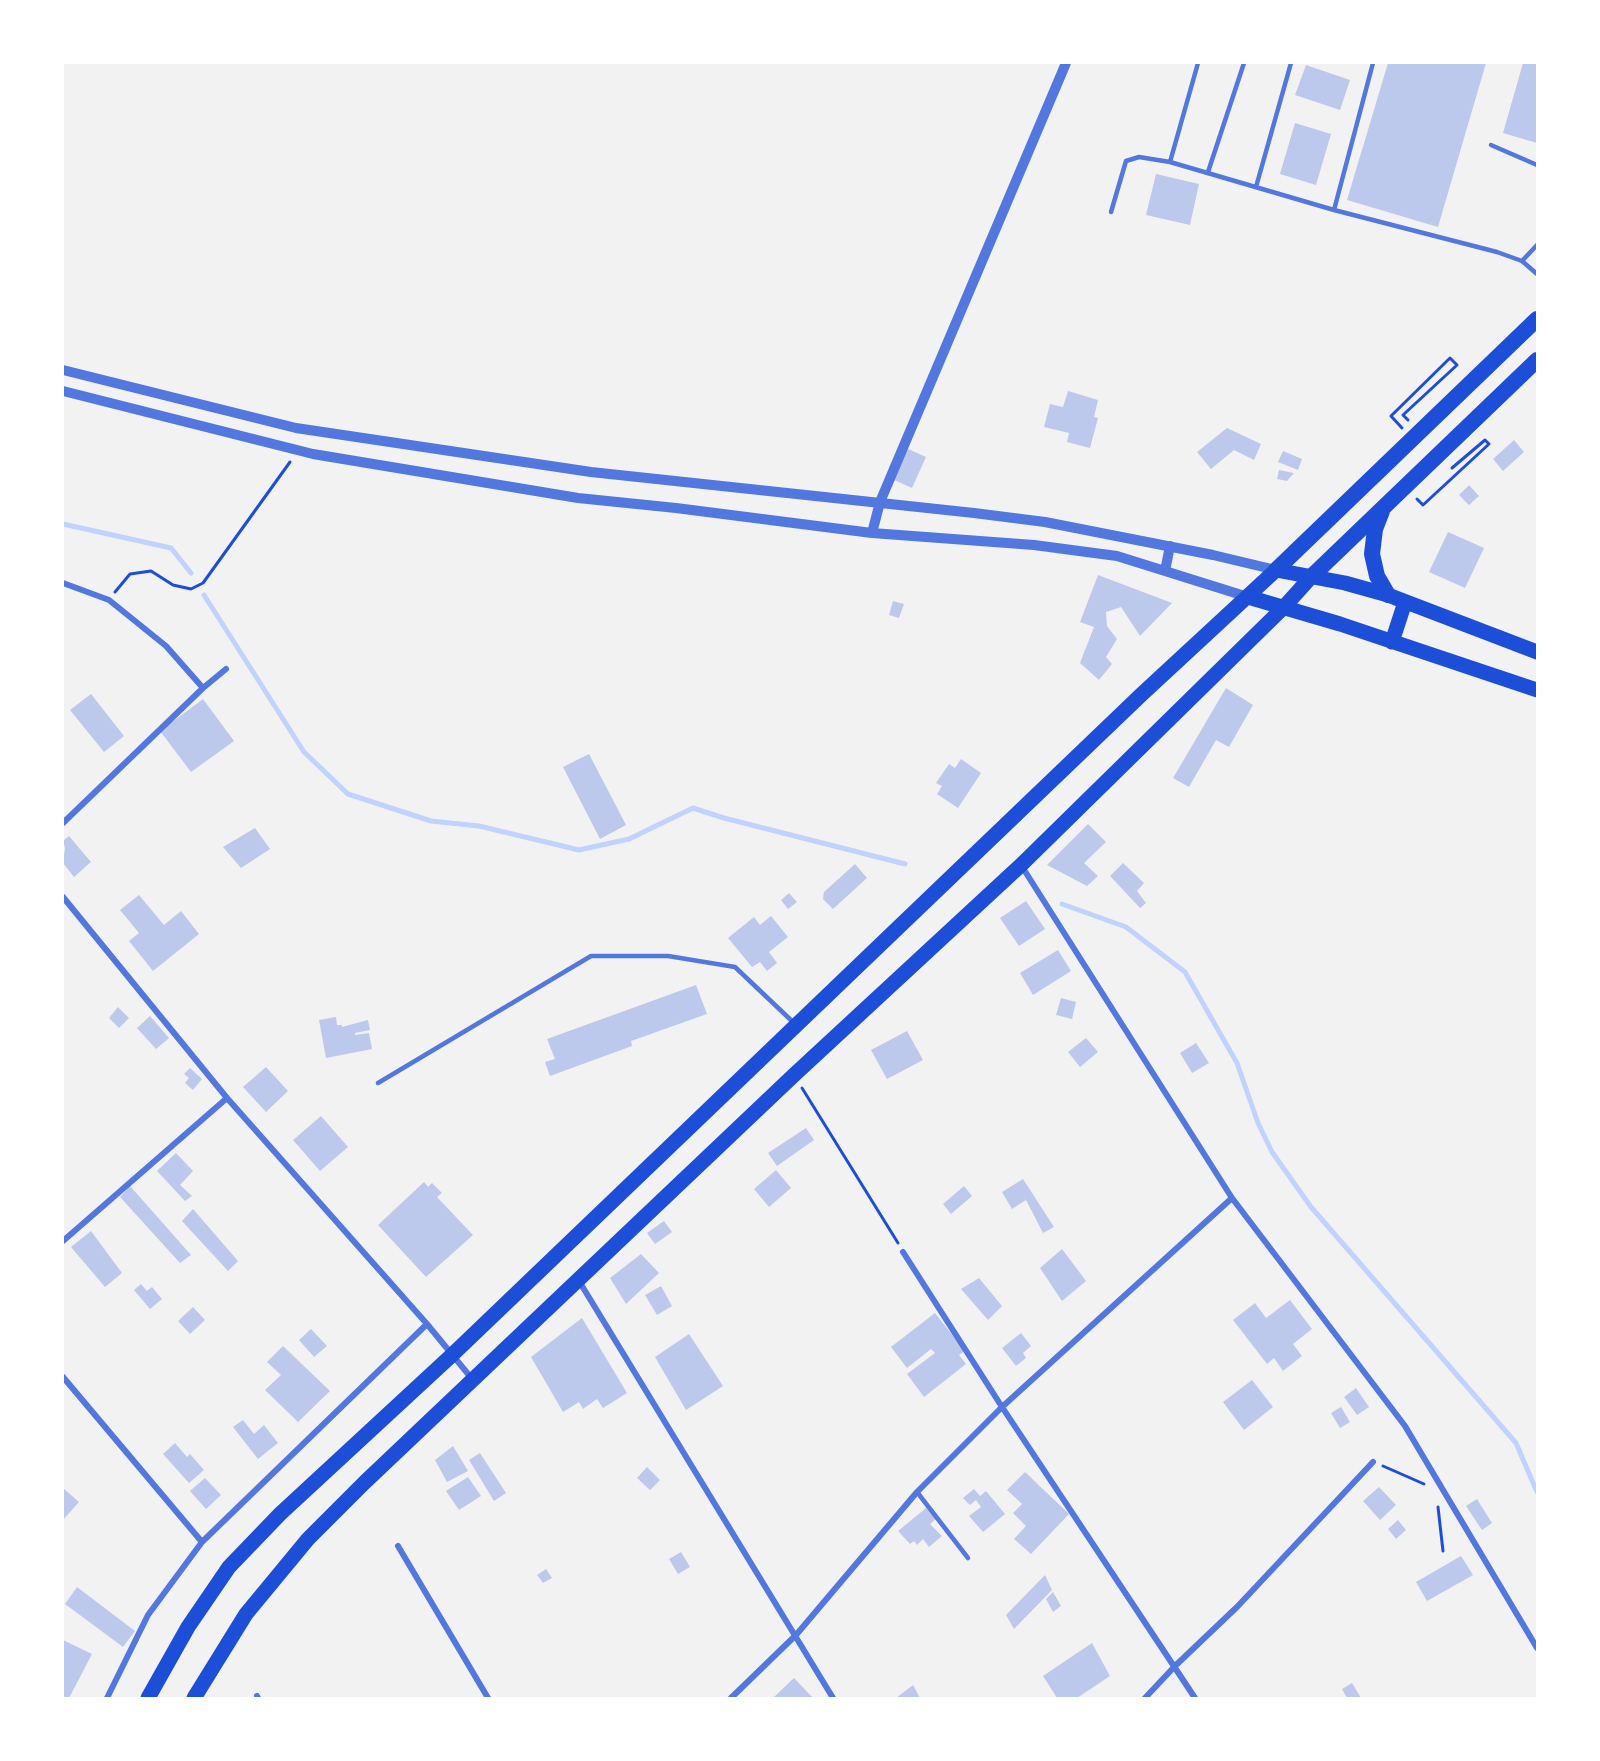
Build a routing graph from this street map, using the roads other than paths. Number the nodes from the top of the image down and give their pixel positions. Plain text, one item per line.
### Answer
1 (1066, 63) edge
2 (1198, 63) edge
3 (1244, 63) edge
4 (1291, 63) edge
5 (1373, 63) edge
6 (1491, 145) dead end
7 (1170, 162) junction
8 (1537, 165) edge
9 (1208, 172) junction
10 (1256, 187) junction
11 (1334, 210) junction
12 (1111, 212) dead end
13 (1537, 245) edge
14 (1522, 261) junction
15 (1537, 274) edge
16 (1537, 319) edge
17 (1537, 360) edge
18 (63, 370) edge
19 (63, 392) edge
20 (880, 502) junction
21 (1385, 506) junction
22 (872, 533) junction
23 (1170, 546) junction
24 (1276, 570) junction
25 (1165, 571) junction
26 (1311, 577) junction
27 (63, 583) edge
28 (1388, 595) junction
29 (1248, 597) junction
30 (1405, 602) junction
31 (1284, 607) junction
32 (1392, 642) junction
33 (1537, 652) edge
34 (226, 669) dead end
35 (203, 688) junction
36 (1537, 690) edge
37 (63, 823) edge
38 (1021, 864) junction
39 (63, 897) edge
40 (796, 1024) junction
41 (378, 1083) dead end
42 (227, 1098) junction
43 (1232, 1198) junction
44 (63, 1241) edge
45 (903, 1252) road end
46 (578, 1278) junction
47 (427, 1324) junction
48 (452, 1355) junction
49 (63, 1377) edge
50 (473, 1380) junction
51 (1002, 1407) junction
52 (1373, 1462) road end
53 (917, 1492) junction
54 (202, 1542) junction
55 (398, 1546) dead end
56 (968, 1558) dead end
57 (796, 1635) junction
58 (1537, 1648) edge
59 (1175, 1666) junction
60 (107, 1698) edge
61 (148, 1698) edge
62 (194, 1698) edge
63 (488, 1698) edge
64 (731, 1698) edge
65 (833, 1698) edge
66 (1145, 1698) edge
67 (1195, 1698) edge

1 - 20 street
2 - 7 lane
3 - 9 lane
4 - 10 lane
5 - 11 lane
6 - 8 lane
7 - 9 lane
7 - 12 lane
9 - 10 lane
10 - 11 lane
11 - 14 lane
13 - 14 lane
14 - 15 lane
16 - 24 highway
17 - 21 highway
18 - 20 street
19 - 22 street
20 - 22 street
20 - 23 street
21 - 26 highway
21 - 28 highway
22 - 25 street
23 - 24 street
23 - 25 street
24 - 26 main road
24 - 29 main road
25 - 29 street
26 - 28 main road
26 - 31 main road
27 - 35 street
28 - 30 main road
29 - 31 main road
29 - 40 main road
30 - 32 main road
30 - 33 main road
31 - 32 main road
31 - 38 main road
32 - 36 main road
34 - 35 street
35 - 37 street
38 - 43 street
38 - 46 main road
39 - 42 street
40 - 41 lane
40 - 48 main road
42 - 44 street
42 - 47 street
43 - 51 street
43 - 58 street
45 - 51 street
46 - 50 main road
46 - 57 street
47 - 48 street
47 - 54 street
48 - 50 street
48 - 61 main road
49 - 54 street
50 - 62 main road
51 - 53 street
51 - 59 street
52 - 59 street
53 - 56 lane
53 - 57 street
54 - 60 street
55 - 63 street
57 - 64 street
57 - 65 street
59 - 66 street
59 - 67 street

